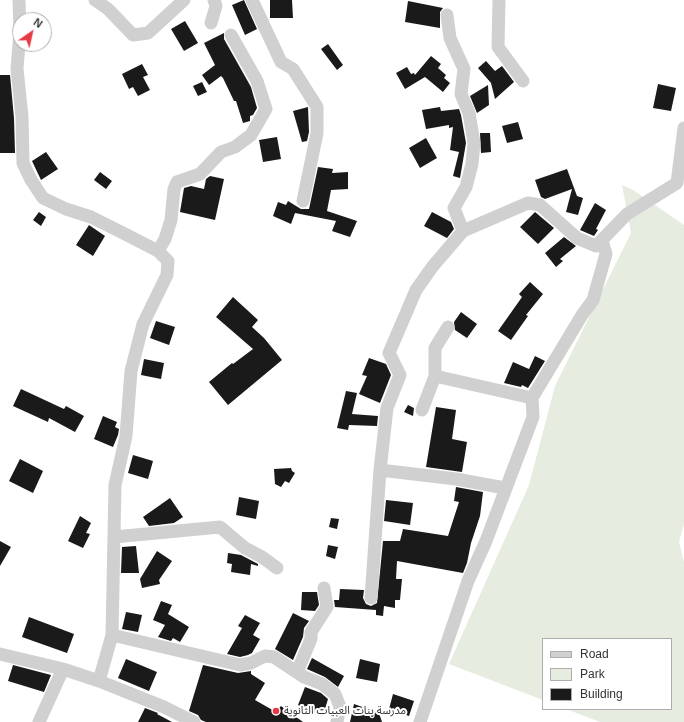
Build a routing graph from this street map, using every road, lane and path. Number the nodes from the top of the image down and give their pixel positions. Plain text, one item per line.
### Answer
1 (19, 0) edge
2 (95, 0) edge
3 (184, 0) edge
4 (214, 0) edge
5 (252, 0) edge
6 (499, 0) edge
7 (447, 15) dead end
8 (211, 23) dead end
9 (231, 36) dead end
10 (523, 81) dead end
11 (684, 128) edge
12 (303, 201) dead end
13 (463, 231) junction
14 (602, 240) junction
15 (158, 251) junction
16 (448, 327) dead end
17 (435, 376) junction
18 (532, 398) junction
19 (422, 410) dead end
20 (380, 470) junction
21 (505, 488) junction
22 (114, 537) junction
23 (277, 568) dead end
24 (324, 588) dead end
25 (371, 598) dead end
26 (112, 635) junction
27 (0, 654) edge
28 (63, 669) junction
29 (296, 672) junction
30 (99, 681) junction
31 (39, 722) edge
32 (194, 722) edge
33 (337, 722) edge
34 (420, 722) edge

1 - 15 street
2 - 3 street
4 - 8 street
5 - 12 street
6 - 10 street
7 - 13 street
9 - 15 street
11 - 14 street
13 - 14 street
13 - 20 street
14 - 18 street
15 - 22 street
16 - 17 street
17 - 18 street
17 - 19 street
18 - 21 street
20 - 21 street
20 - 25 street
21 - 34 street
22 - 23 street
22 - 26 street
24 - 29 street
26 - 29 street
26 - 30 street
27 - 28 street
28 - 30 street
28 - 31 street
29 - 33 street
30 - 32 street

